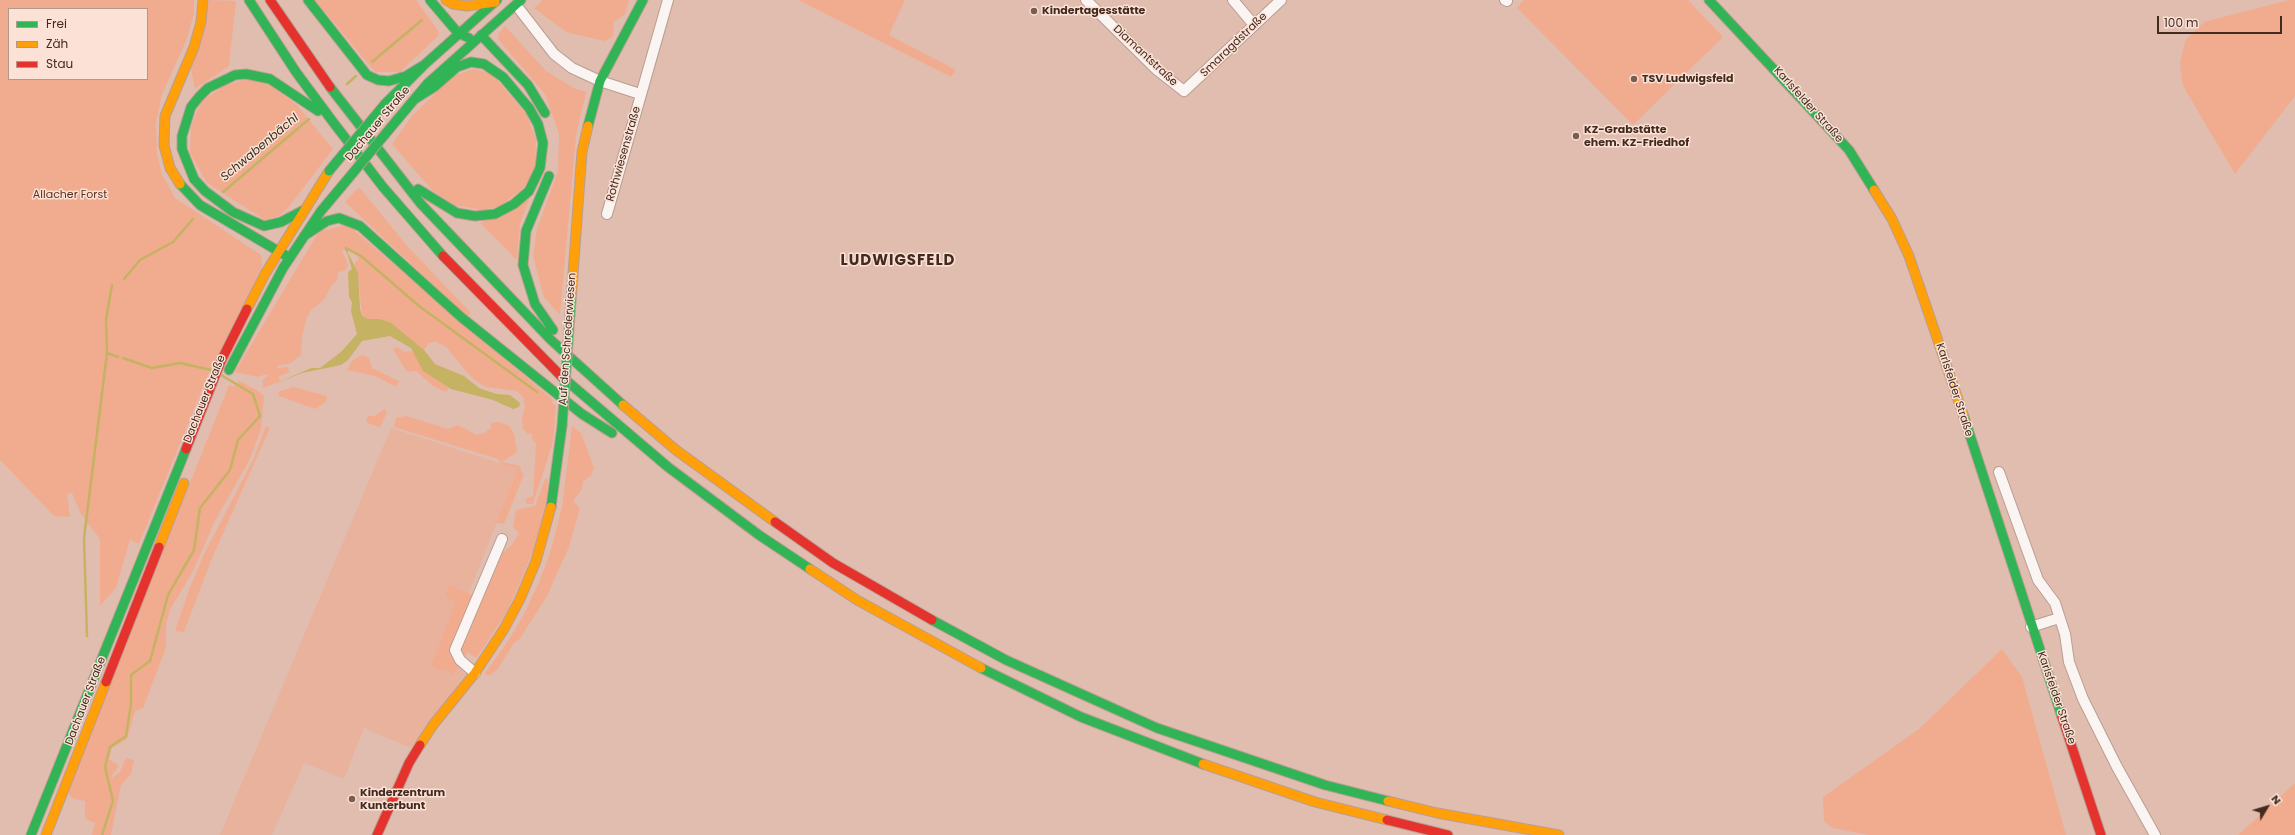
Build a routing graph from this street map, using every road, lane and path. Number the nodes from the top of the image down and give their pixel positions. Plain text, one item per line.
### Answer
1 (203, 0) edge
2 (249, 0) edge
3 (270, 0) edge
4 (308, 0) edge
5 (430, 0) edge
6 (446, 0) edge
7 (643, 0) edge
8 (668, 0) edge
9 (1086, 0) edge
10 (1233, 0) edge
11 (1280, 0) edge
12 (1710, 0) edge
13 (496, 1) edge
14 (521, 5) edge
15 (466, 18) junction
16 (1254, 25) junction
17 (458, 33) junction
18 (479, 37) junction
19 (424, 65) junction
20 (600, 81) junction
21 (1188, 89) joint
22 (640, 94) junction
23 (415, 99) junction
24 (548, 120) dead end
25 (333, 122) junction
26 (552, 166) dead end
27 (397, 174) junction
28 (304, 210) junction
29 (607, 214) dead end
30 (304, 236) junction
31 (278, 252) junction
32 (290, 258) junction
33 (582, 370) junction
34 (226, 377) dead end
35 (668, 467) junction
36 (188, 472) dead end
37 (1999, 472) dead end
38 (502, 539) dead end
39 (2060, 618) junction
40 (2031, 626) junction
41 (474, 672) junction
42 (31, 835) edge
43 (46, 835) edge
44 (377, 835) edge
45 (1448, 835) edge
46 (1559, 835) edge
47 (2101, 835) edge
48 (2155, 835) edge

1 - 31 main road
2 - 25 main road
3 - 27 main road
4 - 19 main road
5 - 17 main road
6 - 13 main road
6 - 15 main road
7 - 20 main road, Auf den Schrederwiesen
8 - 22 street, Rothwiesenstraße
9 - 21 street, Diamantstraße
10 - 16 street
11 - 16 street, Smaragdstraße
12 - 40 main road, Karlsfelder Straße
13 - 15 main road, Dachauer Straße
14 - 18 main road, Dachauer Straße
14 - 20 street, Rothwiesenstraße
15 - 17 main road, Dachauer Straße
15 - 18 main road
16 - 21 street, Smaragdstraße
17 - 18 main road
17 - 19 main road, Dachauer Straße
18 - 23 main road, Dachauer Straße
18 - 24 main road
19 - 28 main road, Dachauer Straße, bridge
20 - 22 street, Rothwiesenstraße
20 - 41 main road, Auf den Schrederwiesen, bridge
22 - 29 street, Rothwiesenstraße
23 - 27 main road
23 - 30 main road, Dachauer Straße, bridge
25 - 28 main road
25 - 35 main road
26 - 33 main road
27 - 33 main road
28 - 31 main road, Dachauer Straße
30 - 32 main road, Dachauer Straße
30 - 35 main road
31 - 32 main road
31 - 42 main road, Dachauer Straße
32 - 34 main road, Dachauer Straße
33 - 46 main road
35 - 45 main road
36 - 43 main road, Dachauer Straße
37 - 39 street
38 - 41 street
39 - 40 street
39 - 48 street
40 - 47 main road, Karlsfelder Straße
41 - 44 main road, Auf den Schrederwiesen

